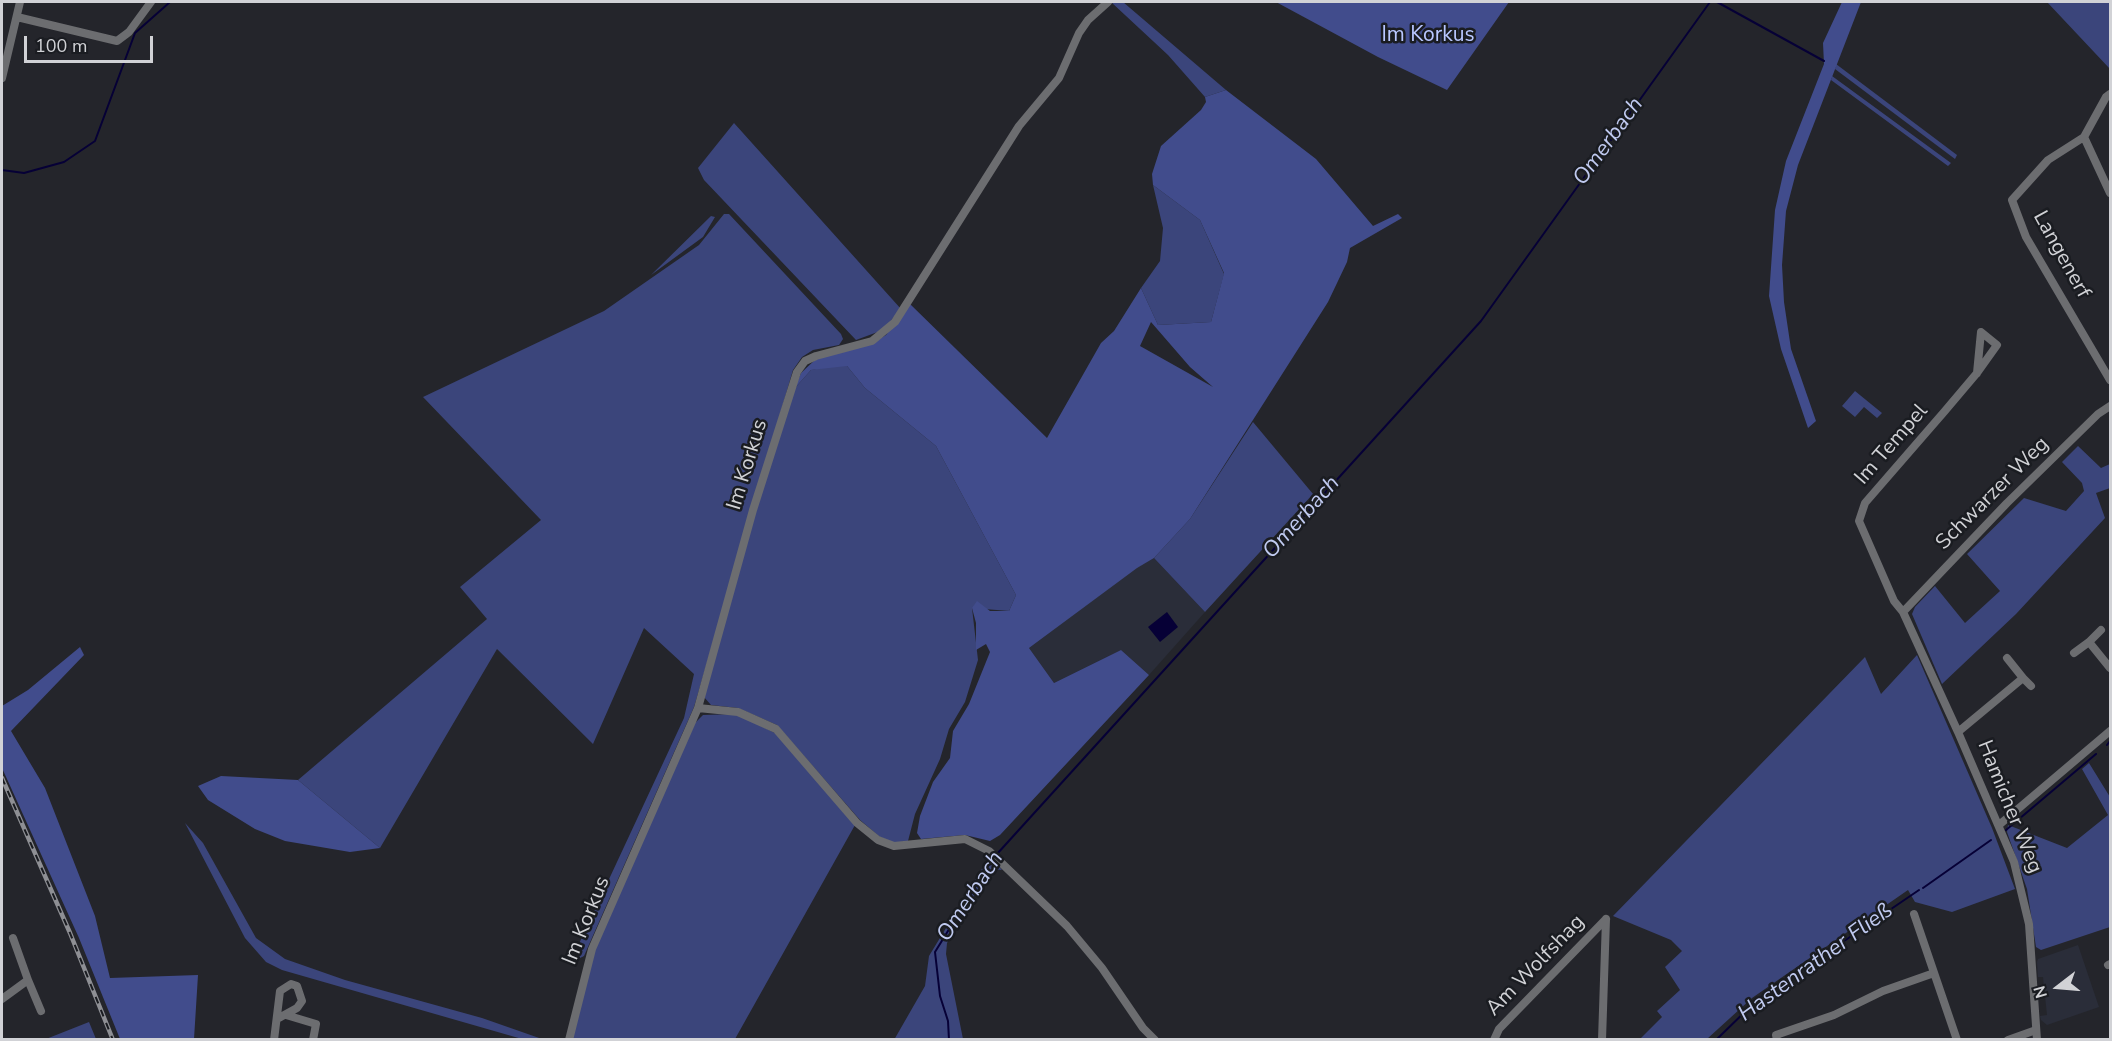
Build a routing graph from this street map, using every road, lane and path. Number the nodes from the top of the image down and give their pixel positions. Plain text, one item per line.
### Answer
1 (20, 2) edge
2 (151, 2) edge
3 (1108, 2) edge
4 (17, 17) junction
5 (2, 78) edge
6 (2110, 94) edge
7 (2084, 137) junction
8 (2110, 193) edge
9 (1977, 373) junction
10 (2110, 380) edge
11 (2110, 406) edge
12 (1903, 612) junction
13 (2101, 630) dead end
14 (2088, 642) junction
15 (2074, 653) dead end
16 (2007, 658) dead end
17 (2110, 668) edge
18 (2023, 678) junction
19 (2031, 686) dead end
20 (698, 708) junction
21 (2110, 730) edge
22 (1958, 732) junction
23 (1999, 825) junction
24 (1914, 914) dead end
25 (13, 938) dead end
26 (1934, 973) junction
27 (28, 980) junction
28 (2, 999) edge
29 (41, 1011) dead end
30 (286, 1015) junction
31 (277, 1019) junction
32 (2036, 1030) junction
33 (274, 1040) edge
34 (313, 1040) edge
35 (568, 1040) edge
36 (1155, 1040) edge
37 (1494, 1040) edge
38 (1602, 1040) edge
39 (1777, 1040) edge
40 (1958, 1040) edge
41 (2008, 1040) edge
42 (2037, 1040) edge

1 - 4 street
2 - 4 street
3 - 20 street, Im Korkus
4 - 5 street
6 - 7 street
7 - 8 street
7 - 10 street, Langenerf
9 - 9 street, Im Tempel
9 - 12 street, Im Tempel
11 - 12 street, Schwarzer Weg
12 - 22 street, Hamicher Weg
13 - 14 street
14 - 15 street
14 - 17 street
16 - 18 street
18 - 19 street
18 - 22 street, Hamicher Weg
20 - 35 street, Im Korkus
20 - 36 street
21 - 23 street
22 - 23 street, Hamicher Weg
23 - 32 street, Hamicher Weg
24 - 26 street
25 - 27 street
26 - 39 street
26 - 40 street
27 - 28 street
27 - 29 street
30 - 31 street
30 - 31 street
30 - 34 street
31 - 33 street
32 - 41 street
32 - 42 street, Hamicher Weg
37 - 38 street, Am Wolfshag

